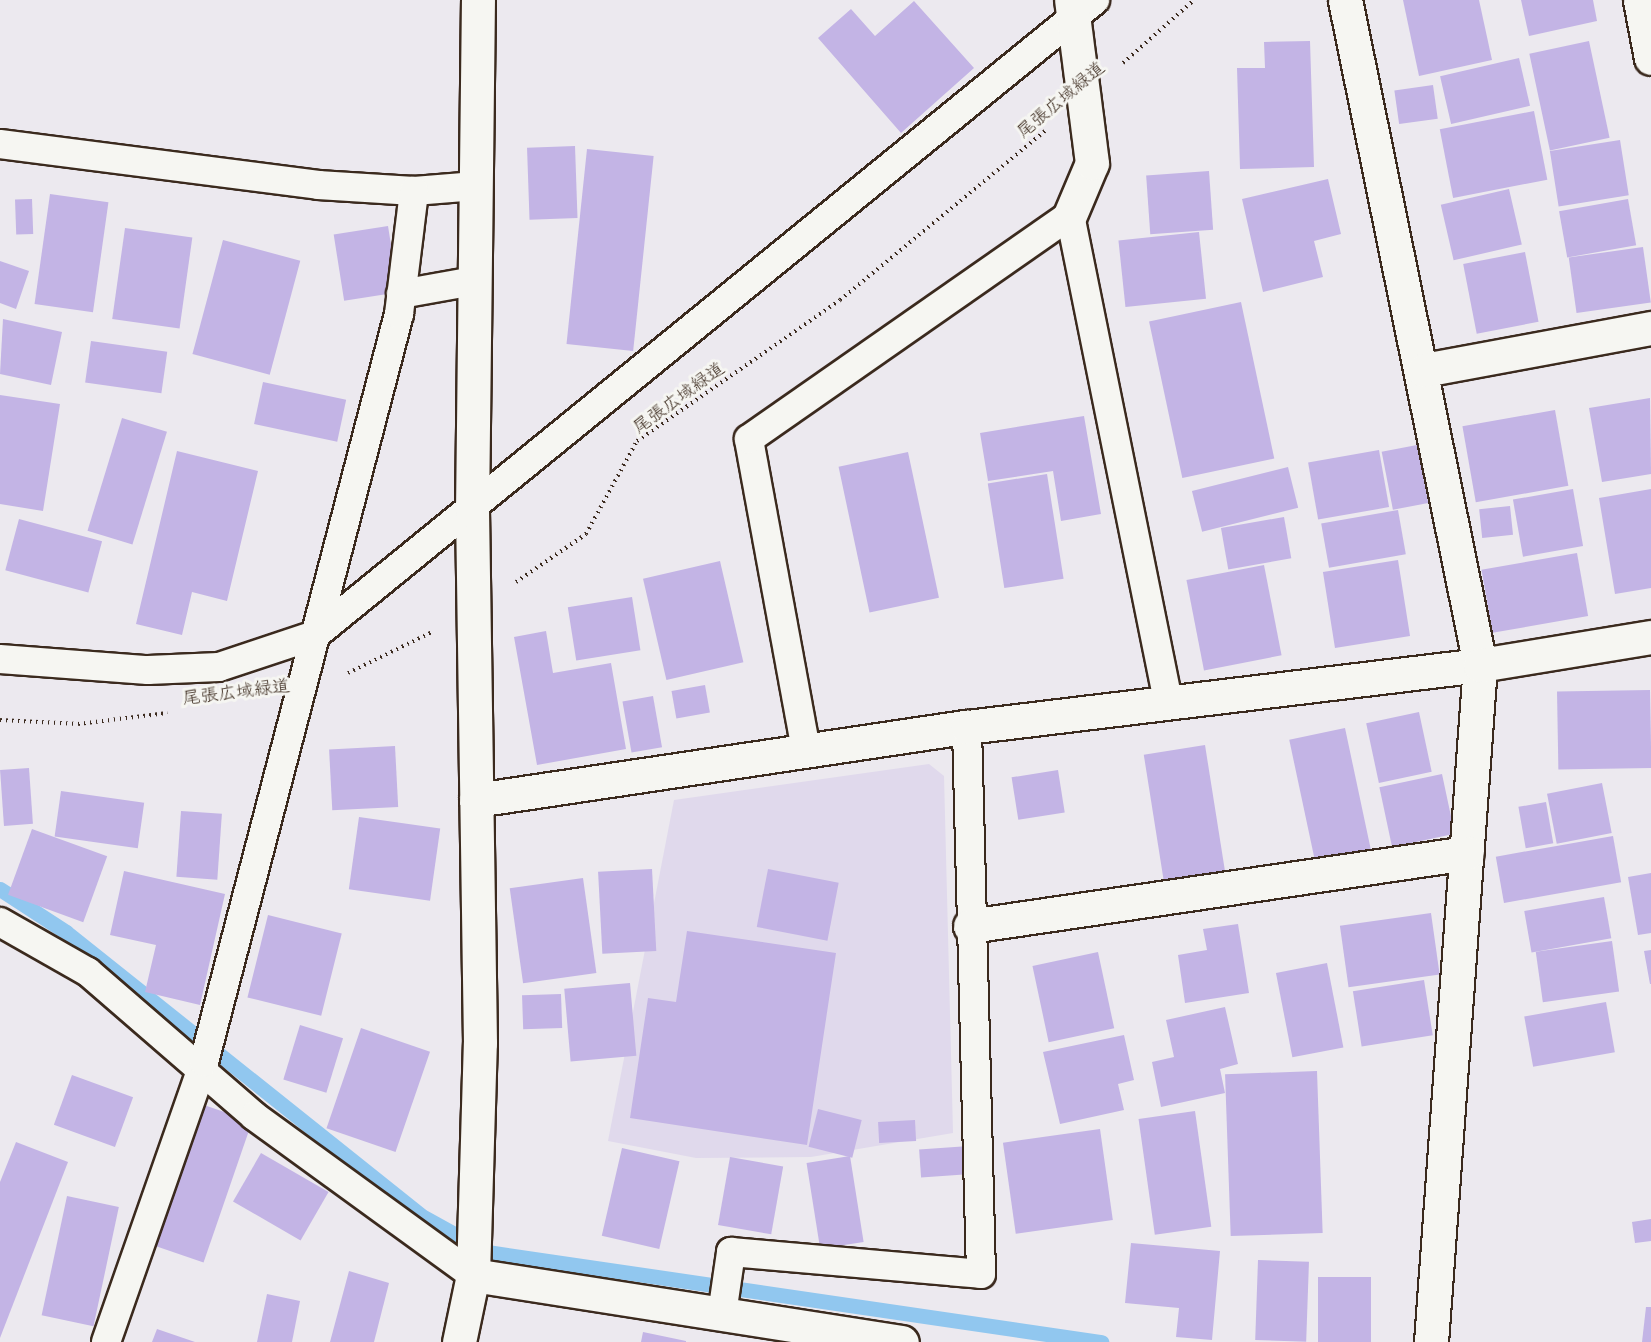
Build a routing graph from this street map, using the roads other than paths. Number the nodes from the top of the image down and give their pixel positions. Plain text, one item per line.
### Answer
1 (478, 0) edge
2 (1344, 0) edge
3 (1640, 0) edge
4 (1080, 6) edge
5 (1651, 58) edge
6 (0, 144) edge
7 (476, 186) junction
8 (414, 190) junction
9 (1070, 215) junction
10 (474, 281) junction
11 (401, 294) junction
12 (1651, 328) edge
13 (1424, 370) junction
14 (472, 511) junction
15 (315, 635) junction
16 (1651, 637) edge
17 (0, 659) edge
18 (1480, 664) junction
19 (1168, 701) junction
20 (967, 728) junction
21 (806, 750) junction
22 (476, 800) junction
23 (1467, 854) junction
24 (0, 922) edge
25 (970, 926) junction
26 (203, 1066) junction
27 (473, 1275) junction
28 (722, 1314) junction
29 (106, 1342) edge
30 (459, 1342) edge
31 (902, 1342) edge
32 (1431, 1342) edge

1 - 7 street
2 - 13 street
3 - 5 street
4 - 9 street
4 - 14 lane
6 - 8 lane
7 - 8 lane
7 - 10 street
8 - 11 lane
9 - 19 lane
9 - 21 lane
10 - 11 lane
10 - 14 street
11 - 15 lane
12 - 13 street
13 - 18 street
14 - 15 lane
14 - 22 street
15 - 17 lane
15 - 26 lane
16 - 18 street
18 - 19 street
18 - 23 street
19 - 20 street
20 - 21 street
20 - 25 lane
21 - 22 street
22 - 27 street
23 - 25 street
23 - 32 street
24 - 26 lane
25 - 28 lane
26 - 27 lane
26 - 29 lane
27 - 28 street
27 - 30 street
28 - 31 street

